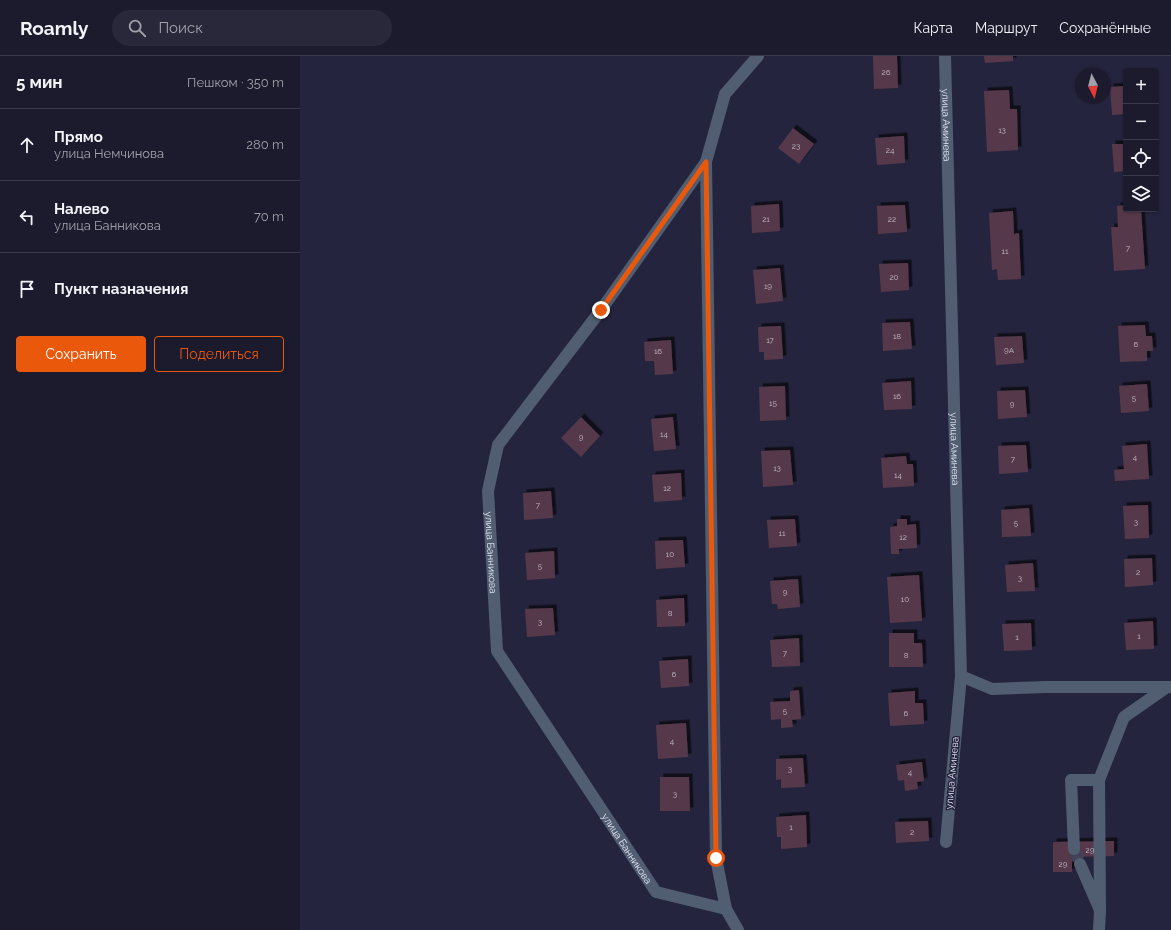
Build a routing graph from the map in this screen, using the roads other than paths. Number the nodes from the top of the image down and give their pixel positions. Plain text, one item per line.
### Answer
1 (758, 56) edge
2 (945, 56) edge
3 (706, 162) junction
4 (961, 676) junction
5 (1169, 687) edge
6 (1099, 780) junction
7 (946, 842) dead end
8 (1074, 849) tunnel mouth
9 (1080, 864) tunnel mouth
10 (726, 909) junction
11 (1100, 910) junction
12 (738, 930) edge
13 (1099, 930) edge

1 - 3 street
2 - 4 street, улица Аминева
3 - 10 street
3 - 10 street, улица Банникова
4 - 5 street
4 - 7 street, улица Аминева
5 - 6 street
6 - 8 street
6 - 11 street
9 - 11 street
10 - 12 street
11 - 13 street

